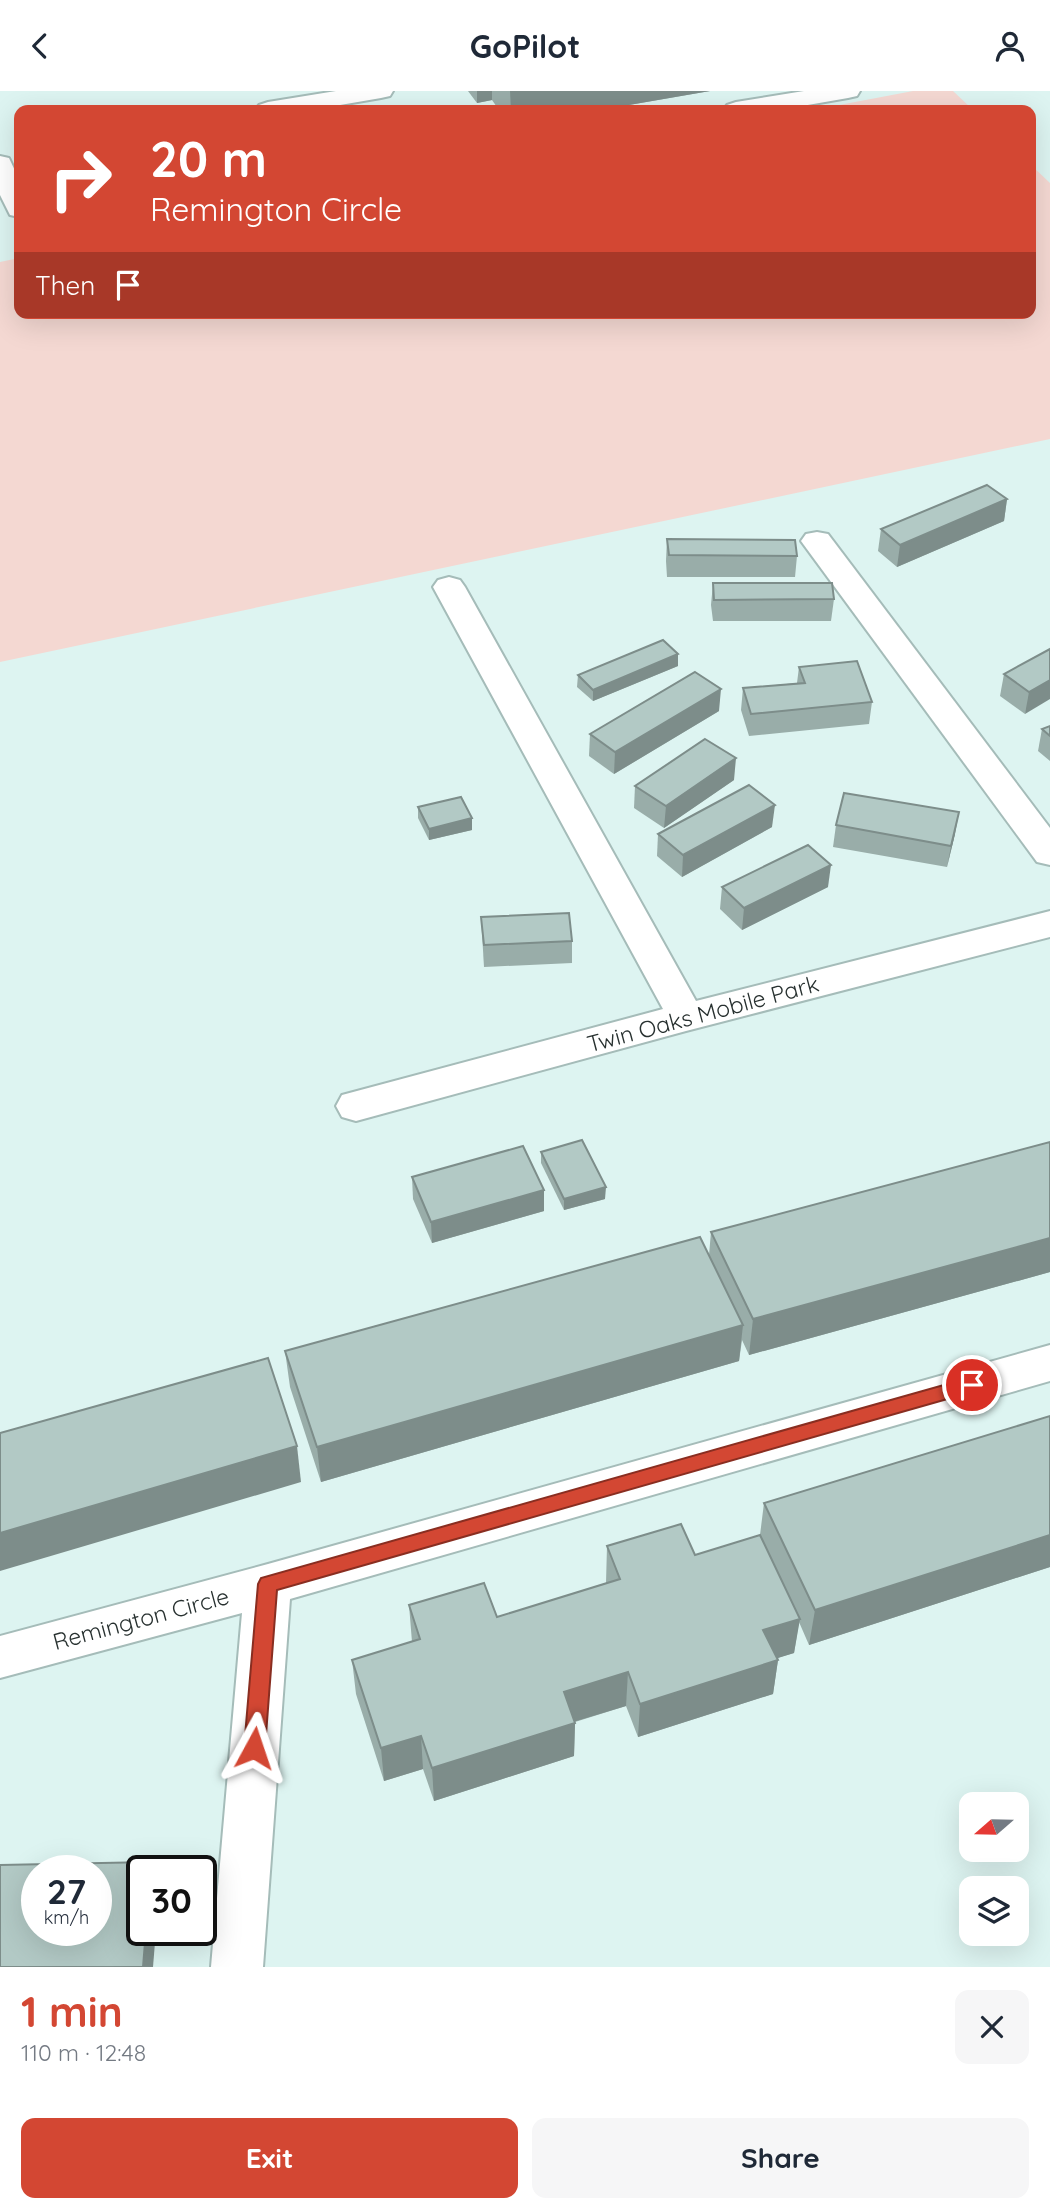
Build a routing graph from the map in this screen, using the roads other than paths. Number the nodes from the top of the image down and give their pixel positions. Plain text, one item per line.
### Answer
1 (381, 91) edge
2 (848, 91) edge
3 (280, 103) edge
4 (765, 105) edge
5 (0, 164) edge
6 (14, 197) edge
7 (817, 541) dead end
8 (449, 587) dead end
9 (1050, 853) edge
10 (1050, 924) edge
11 (686, 1017) junction
12 (356, 1106) dead end
13 (1050, 1363) edge
14 (268, 1584) junction
15 (0, 1657) edge
16 (237, 1967) edge

1 - 3 street
2 - 4 street
5 - 6 street
7 - 9 street
8 - 11 street
10 - 11 street, Twin Oaks Mobile Park
11 - 12 street, Twin Oaks Mobile Park
13 - 14 street, Remington Circle
14 - 15 street, Remington Circle
14 - 16 street

